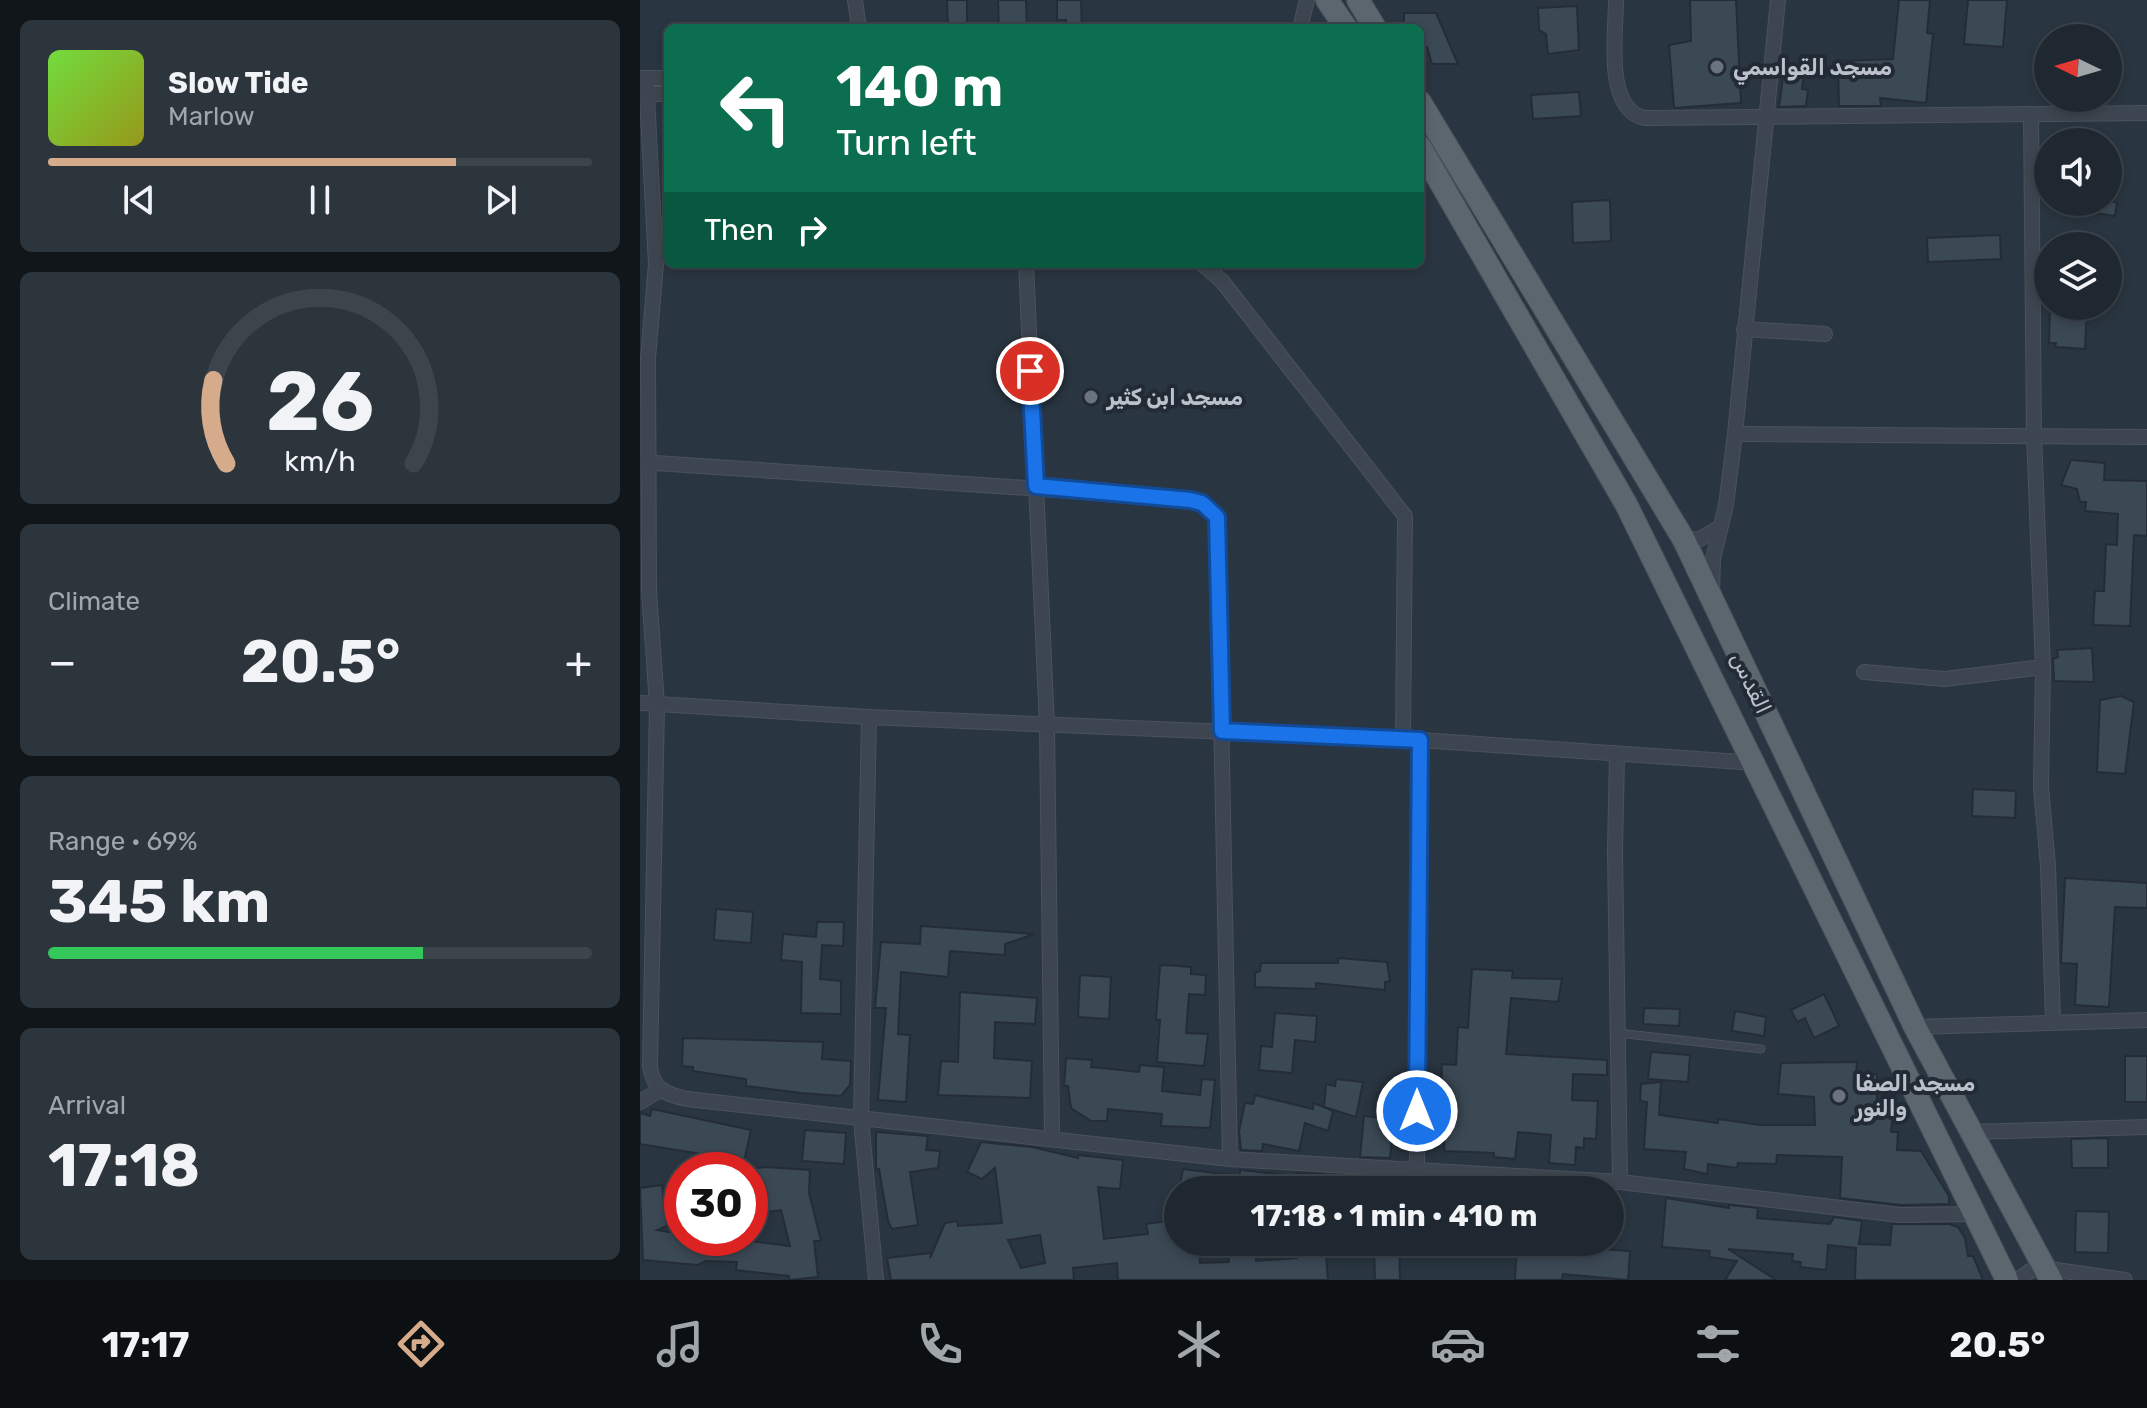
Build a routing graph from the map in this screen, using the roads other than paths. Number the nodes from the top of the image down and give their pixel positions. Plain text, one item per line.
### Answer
1 (855, 0) edge
2 (1307, 0) edge
3 (1327, 0) edge
4 (1616, 0) edge
5 (1778, 0) edge
6 (1365, 1) edge
7 (858, 24) edge
8 (1301, 24) edge
9 (1343, 24) edge
10 (1374, 24) edge
11 (643, 78) edge
12 (664, 78) edge
13 (643, 94) edge
14 (664, 94) edge
15 (1424, 109) edge
16 (2147, 113) edge
17 (2031, 115) junction
18 (1764, 119) junction
19 (1424, 154) edge
20 (1026, 268) edge
21 (1207, 268) edge
22 (1744, 329) junction
23 (1825, 334) dead end
24 (1735, 434) junction
25 (2034, 435) junction
26 (2147, 437) edge
27 (644, 462) edge
28 (1036, 486) junction
29 (1720, 527) junction
30 (1684, 540) junction
31 (1712, 599) junction
32 (2043, 667) junction
33 (1864, 672) dead end
34 (640, 703) edge
35 (657, 705) junction
36 (869, 717) junction
37 (1047, 725) junction
38 (1222, 731) junction
39 (1403, 740) junction
40 (1420, 740) junction
41 (1617, 755) junction
42 (1756, 763) junction
43 (2147, 1020) edge
44 (2053, 1021) junction
45 (1915, 1027) junction
46 (1616, 1033) junction
47 (1761, 1049) dead end
48 (660, 1090) junction
49 (640, 1102) edge
50 (861, 1119) junction
51 (2147, 1127) edge
52 (1968, 1132) junction
53 (1052, 1136) junction
54 (1230, 1159) junction
55 (1417, 1172) junction
56 (1498, 1176) edge
57 (1620, 1176) edge
58 (1624, 1182) edge
59 (1974, 1214) junction
60 (2047, 1274) edge
61 (876, 1280) edge
62 (2007, 1280) edge
63 (2018, 1280) edge
64 (2125, 1280) edge

1 - 7 street
2 - 8 street
3 - 9 main road
4 - 18 street
5 - 18 street
6 - 10 main road
11 - 12 street
11 - 13 street
13 - 14 street
13 - 27 street
15 - 30 main road, القدس
16 - 17 street
17 - 18 street
17 - 25 street
18 - 22 street
19 - 42 main road, القدس
20 - 28 street
21 - 39 street
22 - 23 street
22 - 24 street
24 - 25 street
24 - 29 street
25 - 26 street
25 - 32 street
27 - 28 street
27 - 35 street
28 - 37 street
28 - 38 street
29 - 30 street
29 - 31 street
30 - 31 main road, القدس
31 - 45 main road, القدس
32 - 33 street
32 - 44 street
34 - 35 street
35 - 36 street
35 - 48 street
36 - 37 street
36 - 50 street
37 - 38 street
37 - 53 street
38 - 39 street
38 - 54 street
39 - 40 street
40 - 41 street
40 - 55 street
41 - 42 street
41 - 46 street
42 - 59 main road, القدس
43 - 44 street
44 - 45 street
45 - 52 main road, القدس
46 - 47 lane
46 - 57 street
48 - 49 street
48 - 50 street
50 - 53 street
50 - 61 street
51 - 52 street
52 - 60 main road, القدس
53 - 54 street
54 - 55 street
55 - 56 street
58 - 59 street
59 - 62 main road, القدس
60 - 63 street
60 - 64 street

